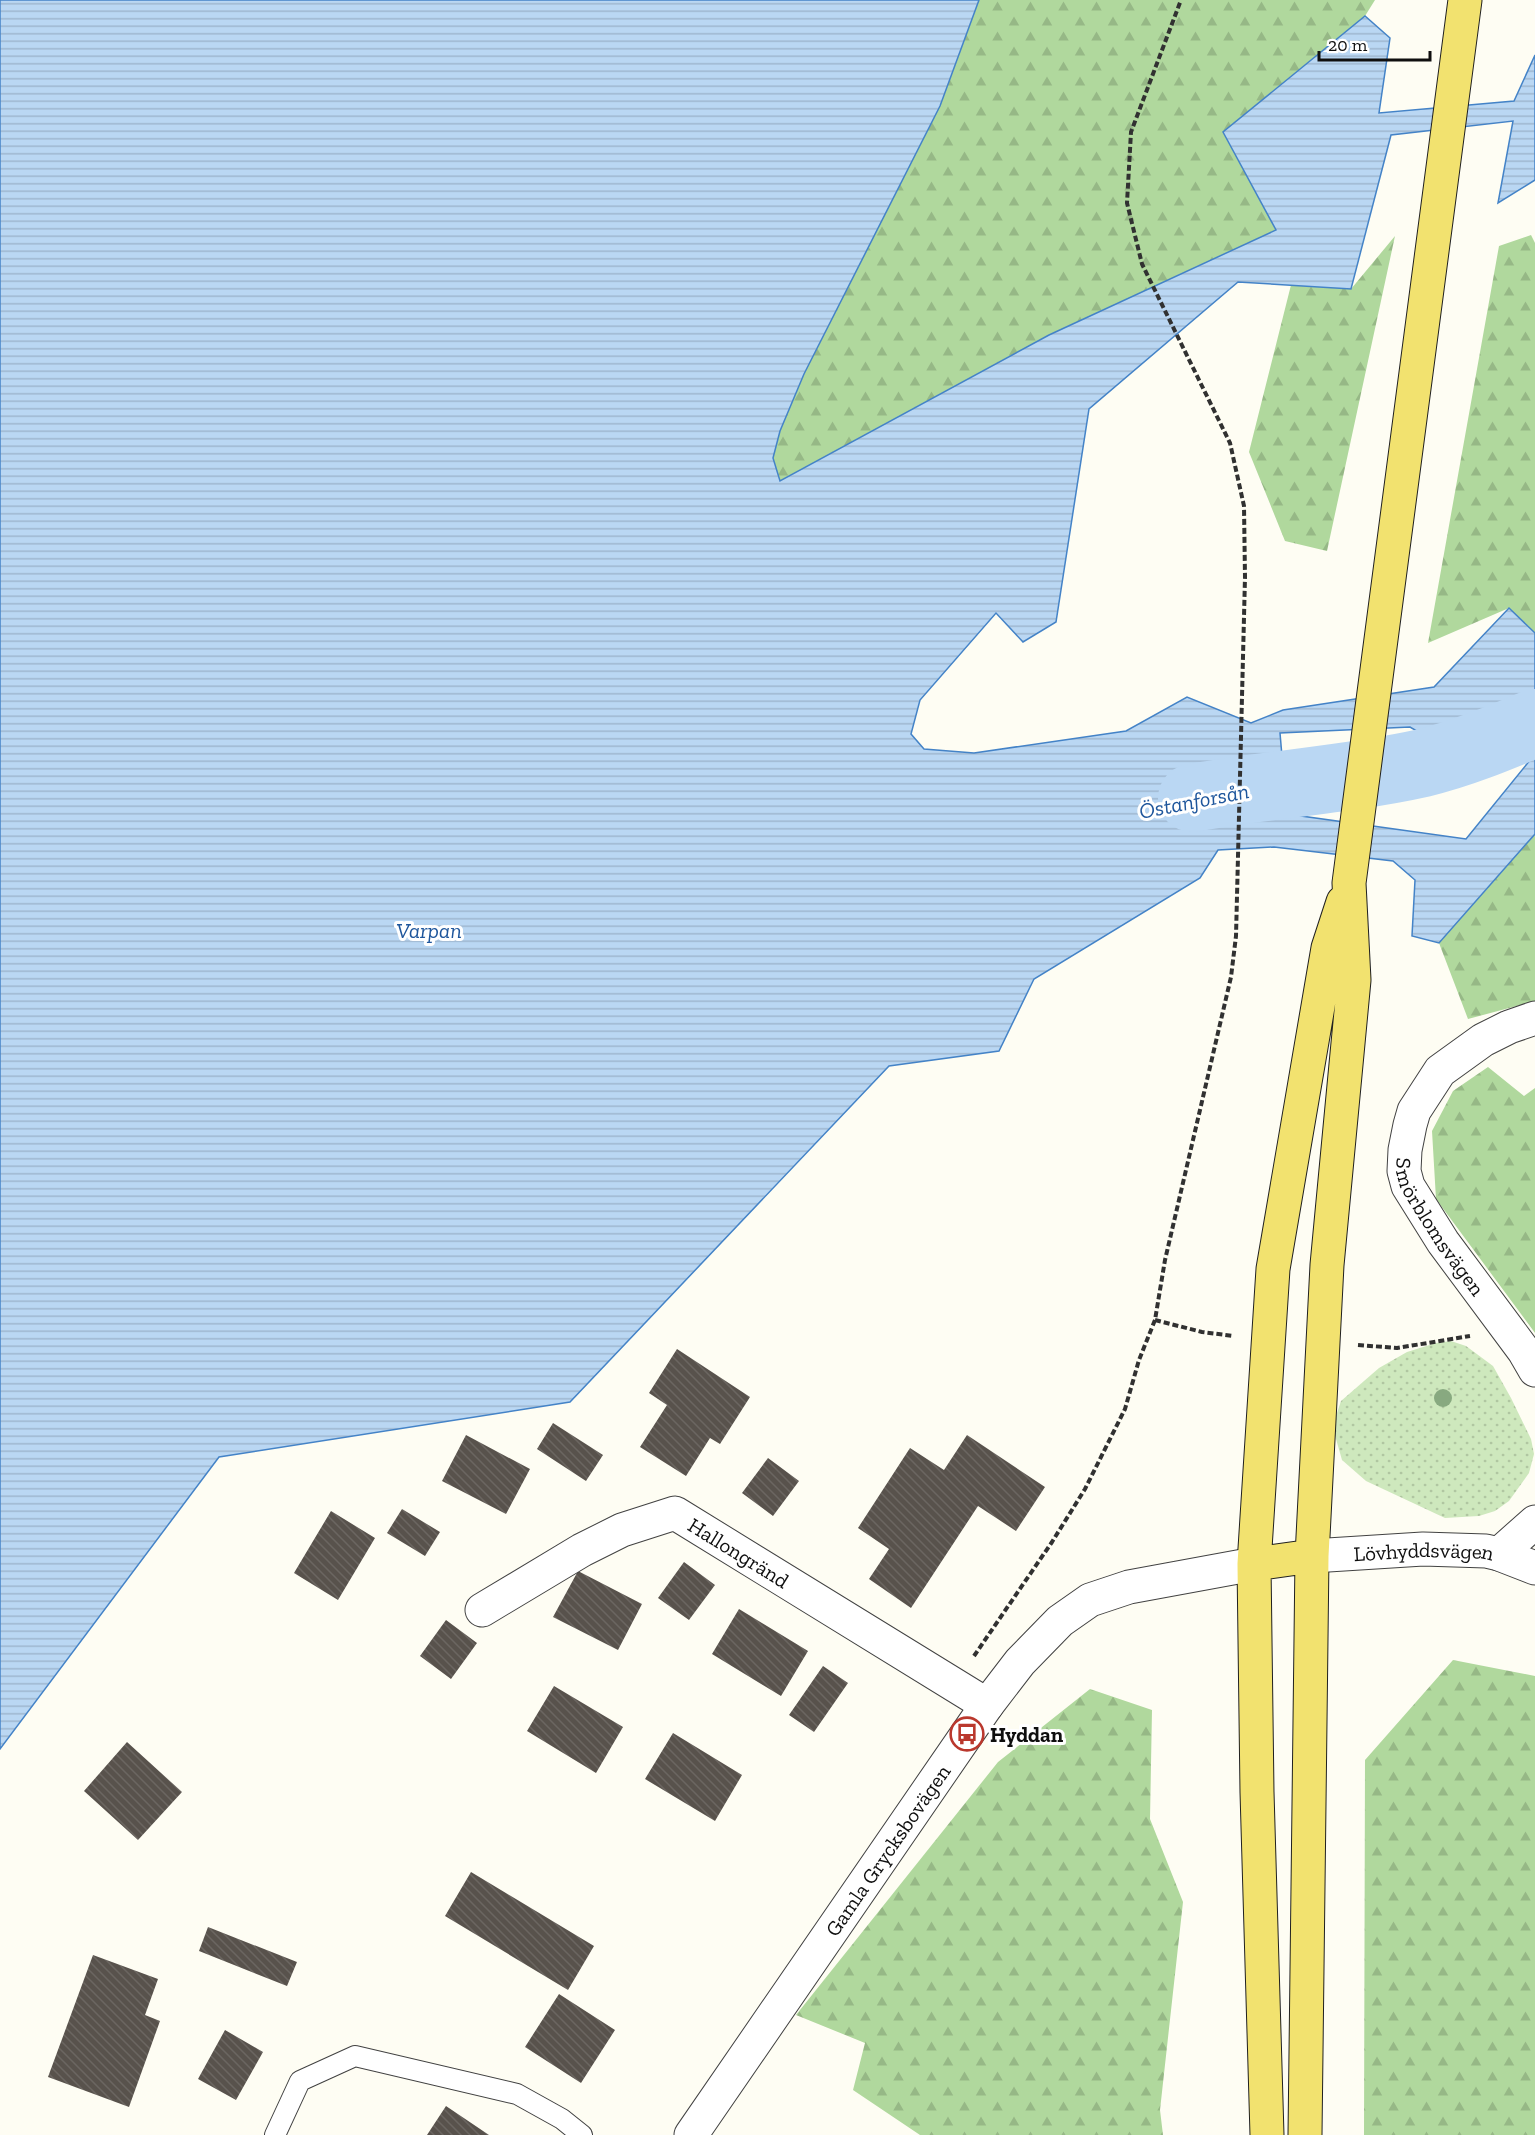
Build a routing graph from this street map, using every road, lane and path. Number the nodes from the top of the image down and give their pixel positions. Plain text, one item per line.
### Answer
1 (1181, 0) edge
2 (1463, 15) edge
3 (1350, 883) junction
4 (1535, 1018) edge
5 (1504, 1324) junction
6 (1237, 1336) dead end
7 (1355, 1345) dead end
8 (1535, 1370) edge
9 (1535, 1522) edge
10 (1499, 1554) junction
11 (1312, 1556) junction
12 (1254, 1564) junction
13 (1535, 1568) edge
14 (482, 1610) dead end
15 (987, 1705) junction
16 (275, 2135) edge
17 (582, 2135) edge
18 (691, 2135) edge
19 (1267, 2135) edge
20 (1305, 2135) edge

1 - 6 path
2 - 3 main road
3 - 11 main road
3 - 12 main road
4 - 5 street, Smörblomsvägen
5 - 7 path
5 - 8 street, Smörblomsvägen
9 - 10 street
10 - 11 street, Lövhyddsvägen
10 - 13 street, Lövhyddsvägen
11 - 12 main road
11 - 20 main road
12 - 15 street, Gamla Grycksbovägen
12 - 19 main road
14 - 15 street, Hallongränd
15 - 18 street, Gamla Grycksbovägen
16 - 17 lane

